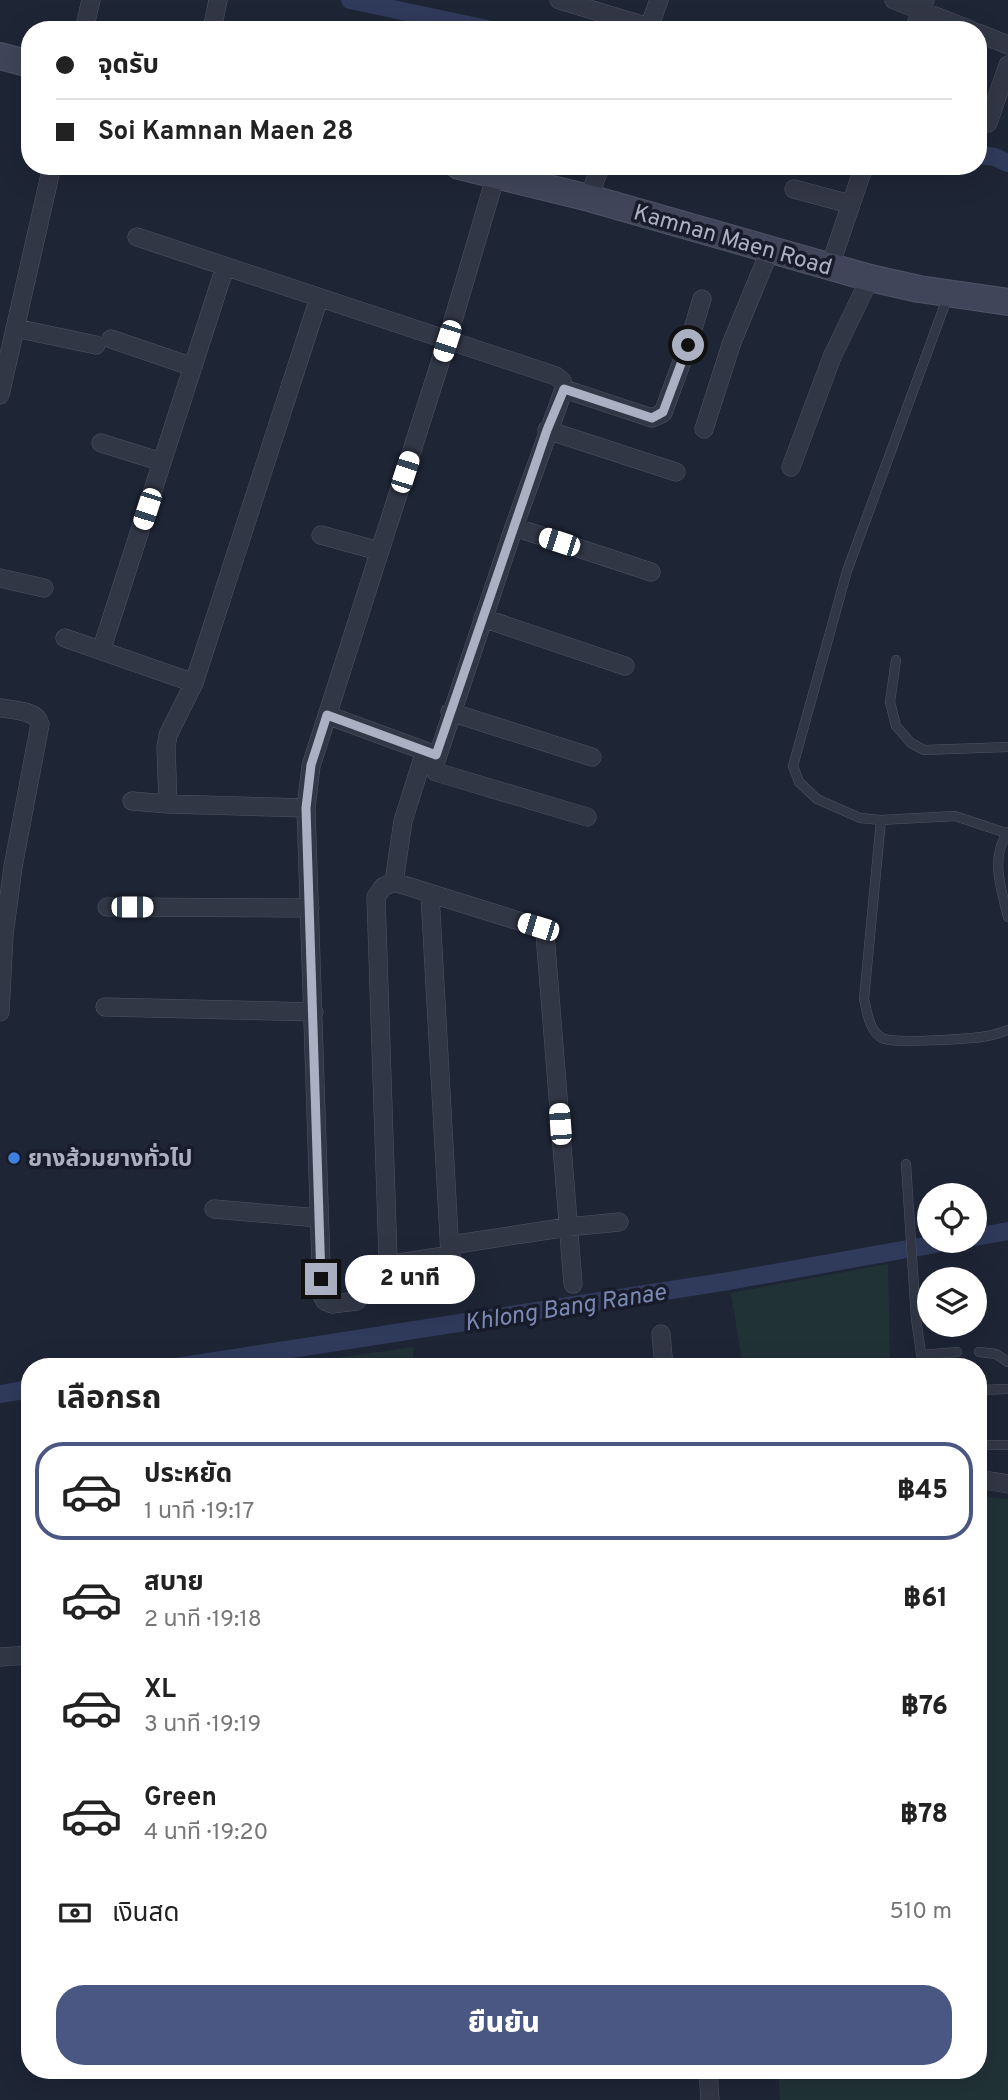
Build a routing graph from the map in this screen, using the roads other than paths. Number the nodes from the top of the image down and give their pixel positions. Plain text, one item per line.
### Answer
1 (91, 0) edge
2 (218, 0) edge
3 (559, 0) edge
4 (659, 0) edge
5 (894, 0) edge
6 (923, 5) edge
7 (85, 21) edge
8 (214, 21) edge
9 (626, 21) edge
10 (651, 21) edge
11 (954, 21) edge
12 (987, 37) edge
13 (1008, 45) edge
14 (0, 56) edge
15 (21, 62) edge
16 (1008, 65) edge
17 (988, 123) dead end
18 (50, 175) edge
19 (496, 175) joint
20 (597, 175) edge
21 (861, 175) edge
22 (794, 189) dead end
23 (589, 198) junction
24 (850, 204) junction
25 (137, 237) dead end
26 (771, 250) junction
27 (830, 266) junction
28 (225, 267) junction
29 (870, 278) junction
30 (949, 294) junction
31 (319, 298) junction
32 (702, 299) dead end
33 (1008, 302) edge
34 (15, 328) junction
35 (447, 341) junction
36 (193, 367) junction
37 (564, 389) junction
38 (0, 395) edge
39 (704, 429) dead end
40 (547, 430) junction
41 (101, 443) dead end
42 (162, 462) junction
43 (791, 467) dead end
44 (676, 472) dead end
45 (514, 527) junction
46 (321, 535) dead end
47 (379, 551) junction
48 (650, 572) dead end
49 (0, 578) edge
50 (44, 588) dead end
51 (483, 618) junction
52 (65, 638) dead end
53 (101, 651) junction
54 (896, 660) dead end
55 (625, 666) dead end
56 (194, 683) junction
57 (0, 708) edge
58 (450, 712) junction
59 (327, 715) junction
60 (1008, 747) edge
61 (430, 753) junction
62 (592, 757) dead end
63 (132, 801) dead end
64 (168, 804) junction
65 (306, 808) junction
66 (587, 817) dead end
67 (881, 820) junction
68 (1007, 833) edge
69 (394, 882) junction
70 (430, 895) junction
71 (107, 906) dead end
72 (310, 908) junction
73 (1008, 917) edge
74 (106, 1007) dead end
75 (0, 1012) edge
76 (314, 1012) junction
77 (1008, 1030) edge
78 (906, 1164) dead end
79 (214, 1209) dead end
80 (319, 1218) junction
81 (619, 1222) dead end
82 (568, 1227) junction
83 (450, 1250) junction
84 (573, 1284) dead end
85 (452, 1290) dead end
86 (357, 1301) dead end
87 (660, 1334) dead end
88 (957, 1352) dead end
89 (979, 1352) dead end
90 (922, 1355) junction
91 (663, 1358) edge
92 (922, 1358) edge
93 (1008, 1362) edge
94 (1008, 1389) edge
95 (987, 1390) edge
96 (987, 1445) edge
97 (1008, 1445) edge
98 (987, 1480) edge
99 (1008, 1484) edge
100 (21, 1656) edge
101 (0, 1657) edge
102 (709, 2079) edge
103 (710, 2100) edge

1 - 7 street
2 - 8 street
3 - 9 street
4 - 10 street
5 - 6 street
6 - 11 street
12 - 13 street
14 - 15 street
16 - 17 street
18 - 34 street
19 - 23 street, Kamnan Maen Road
19 - 35 street
20 - 23 street
21 - 24 street
22 - 24 street
23 - 26 street, Kamnan Maen Road
24 - 27 street
25 - 28 street
26 - 27 street, Kamnan Maen Road
26 - 39 street
27 - 29 street, Kamnan Maen Road
28 - 31 street
28 - 36 street
29 - 30 street, Kamnan Maen Road
29 - 43 street
30 - 33 street, Kamnan Maen Road
30 - 67 lane
31 - 35 street
31 - 56 street
32 - 37 street
34 - 36 street
34 - 38 street
35 - 37 street
35 - 47 street
36 - 42 street
37 - 40 street
40 - 44 street
40 - 45 street
41 - 42 street
42 - 53 street
45 - 48 street
45 - 51 street
46 - 47 street
47 - 59 street
49 - 50 street
51 - 55 street
51 - 58 street
52 - 53 street
53 - 56 street
54 - 60 lane
56 - 64 street
57 - 75 street
58 - 61 street
58 - 62 street
59 - 61 street
59 - 65 street
61 - 66 street
61 - 69 street
63 - 64 street
64 - 65 street
65 - 72 street
67 - 68 lane
67 - 77 lane
68 - 73 lane
69 - 70 street
69 - 83 street
70 - 82 street
70 - 83 street
71 - 72 street
72 - 76 street
74 - 76 street
76 - 80 street
78 - 90 lane
79 - 80 street
80 - 86 street
81 - 82 street
82 - 83 street
82 - 84 street
83 - 85 street
87 - 91 street
88 - 90 lane
89 - 93 lane
90 - 92 lane
94 - 95 lane
96 - 97 lane
98 - 99 street
100 - 101 street
102 - 103 street

